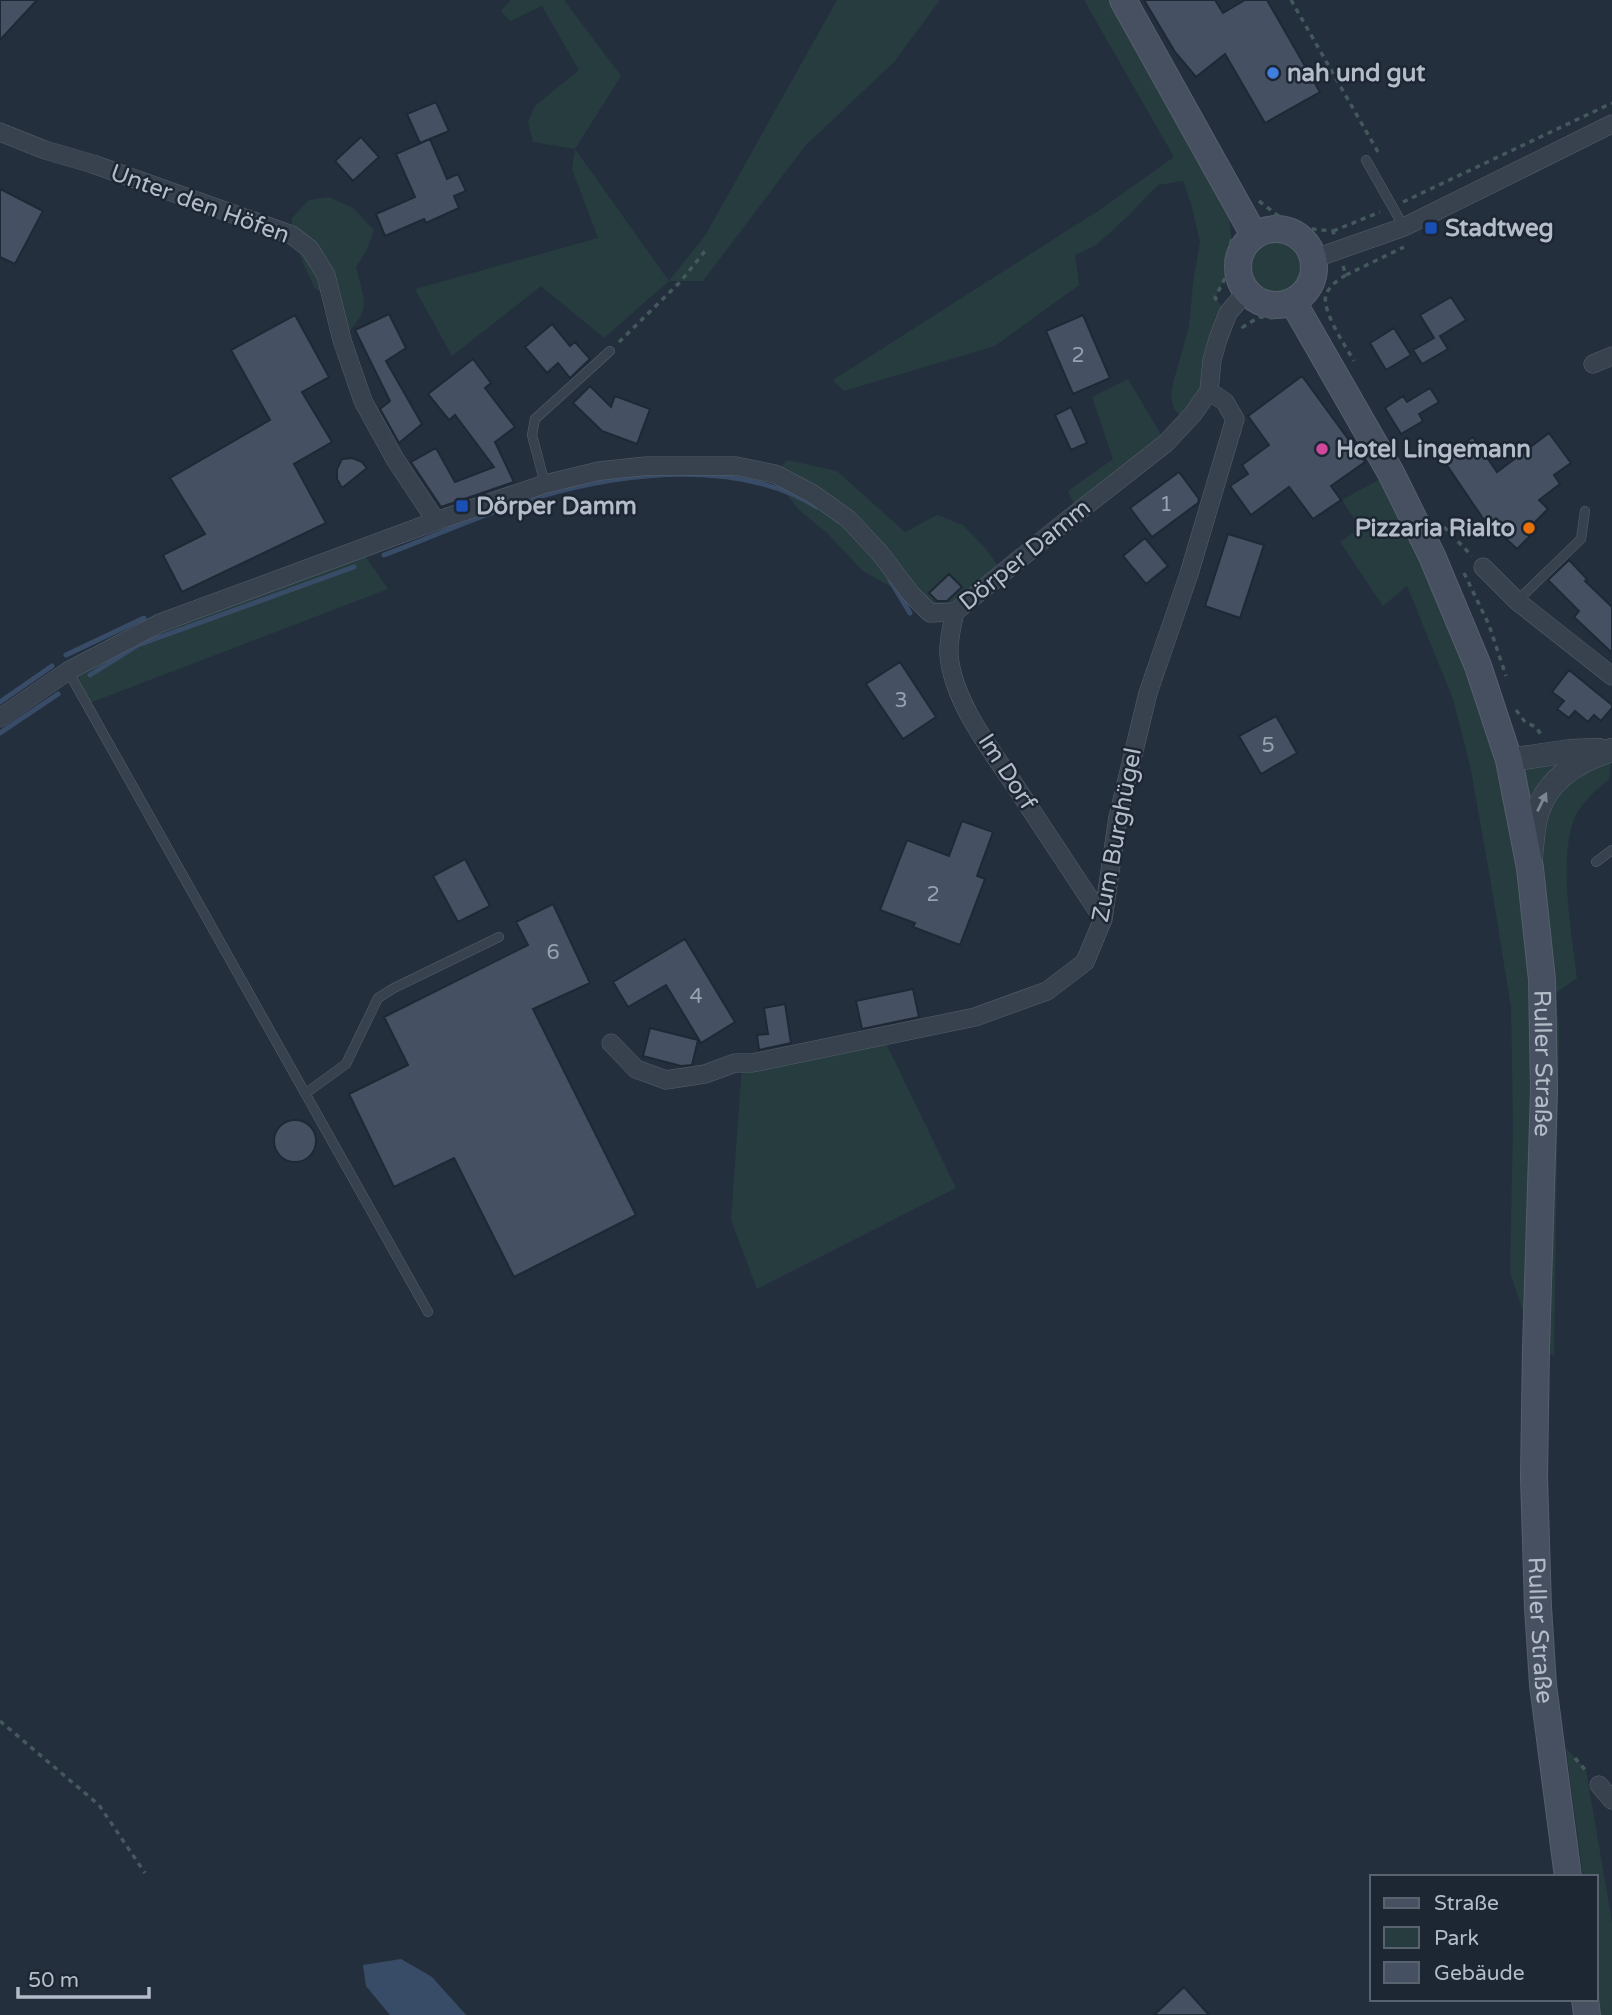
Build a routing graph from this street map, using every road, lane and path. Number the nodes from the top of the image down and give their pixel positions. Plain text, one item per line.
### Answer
1 (1123, 0) edge
2 (1291, 0) edge
3 (1612, 103) edge
4 (1612, 124) edge
5 (0, 132) edge
6 (1378, 152) dead end
7 (1366, 160) dead end
8 (1406, 201) junction
9 (1393, 207) junction
10 (1241, 211) junction
11 (1412, 230) junction
12 (1333, 231) junction
13 (1254, 235) junction
14 (705, 251) dead end
15 (1338, 251) junction
16 (1313, 259) junction
17 (1346, 275) junction
18 (1246, 292) junction
19 (1228, 313) junction
20 (1292, 314) junction
21 (610, 351) joint
22 (1612, 356) edge
23 (1593, 364) dead end
24 (1209, 391) junction
25 (545, 484) junction
26 (1586, 511) dead end
27 (436, 521) junction
28 (1444, 527) dead end
29 (1483, 567) joint
30 (1517, 601) junction
31 (955, 612) junction
32 (68, 671) junction
33 (1612, 676) edge
34 (0, 718) edge
35 (1612, 750) edge
36 (1509, 760) junction
37 (1612, 850) edge
38 (1596, 862) dead end
39 (1530, 868) junction
40 (1103, 919) junction
41 (499, 937) dead end
42 (611, 1044) dead end
43 (306, 1093) junction
44 (428, 1312) dead end
45 (0, 1721) edge
46 (1572, 1756) dead end
47 (1599, 1785) joint
48 (1612, 1800) edge
49 (145, 1873) dead end
50 (1568, 1875) edge

1 - 10 main road
2 - 6 path
3 - 8 path
4 - 11 street
5 - 27 street, Unter den Höfen
7 - 9 lane
8 - 9 path
8 - 11 path
9 - 11 lane
9 - 12 path
10 - 12 path
10 - 13 main road
10 - 19 path
11 - 15 street
11 - 17 path
12 - 15 path
13 - 16 main road
13 - 18 main road
14 - 21 path
15 - 16 street
15 - 17 path
16 - 20 main road
17 - 20 path
18 - 19 street, Dörper Damm
18 - 20 main road
19 - 20 path
19 - 24 street, Dörper Damm
20 - 36 main road, Ruller Straße
21 - 25 lane
22 - 23 street
24 - 31 street, Dörper Damm
24 - 40 street, Zum Burghügel
25 - 27 street, Dörper Damm
25 - 31 street, Dörper Damm
26 - 30 lane
27 - 32 street, Dörper Damm
28 - 29 path
29 - 30 street
30 - 33 street
31 - 40 street, Im Dorf
32 - 34 street, Dörper Damm
32 - 43 lane
35 - 36 street
39 -> 35 street
36 - 39 main road, Ruller Straße
37 - 38 lane
39 - 50 main road, Ruller Straße
40 - 42 street, Zum Burghügel
41 - 43 lane
43 - 44 lane
45 - 49 path
46 - 47 path
47 - 48 street

